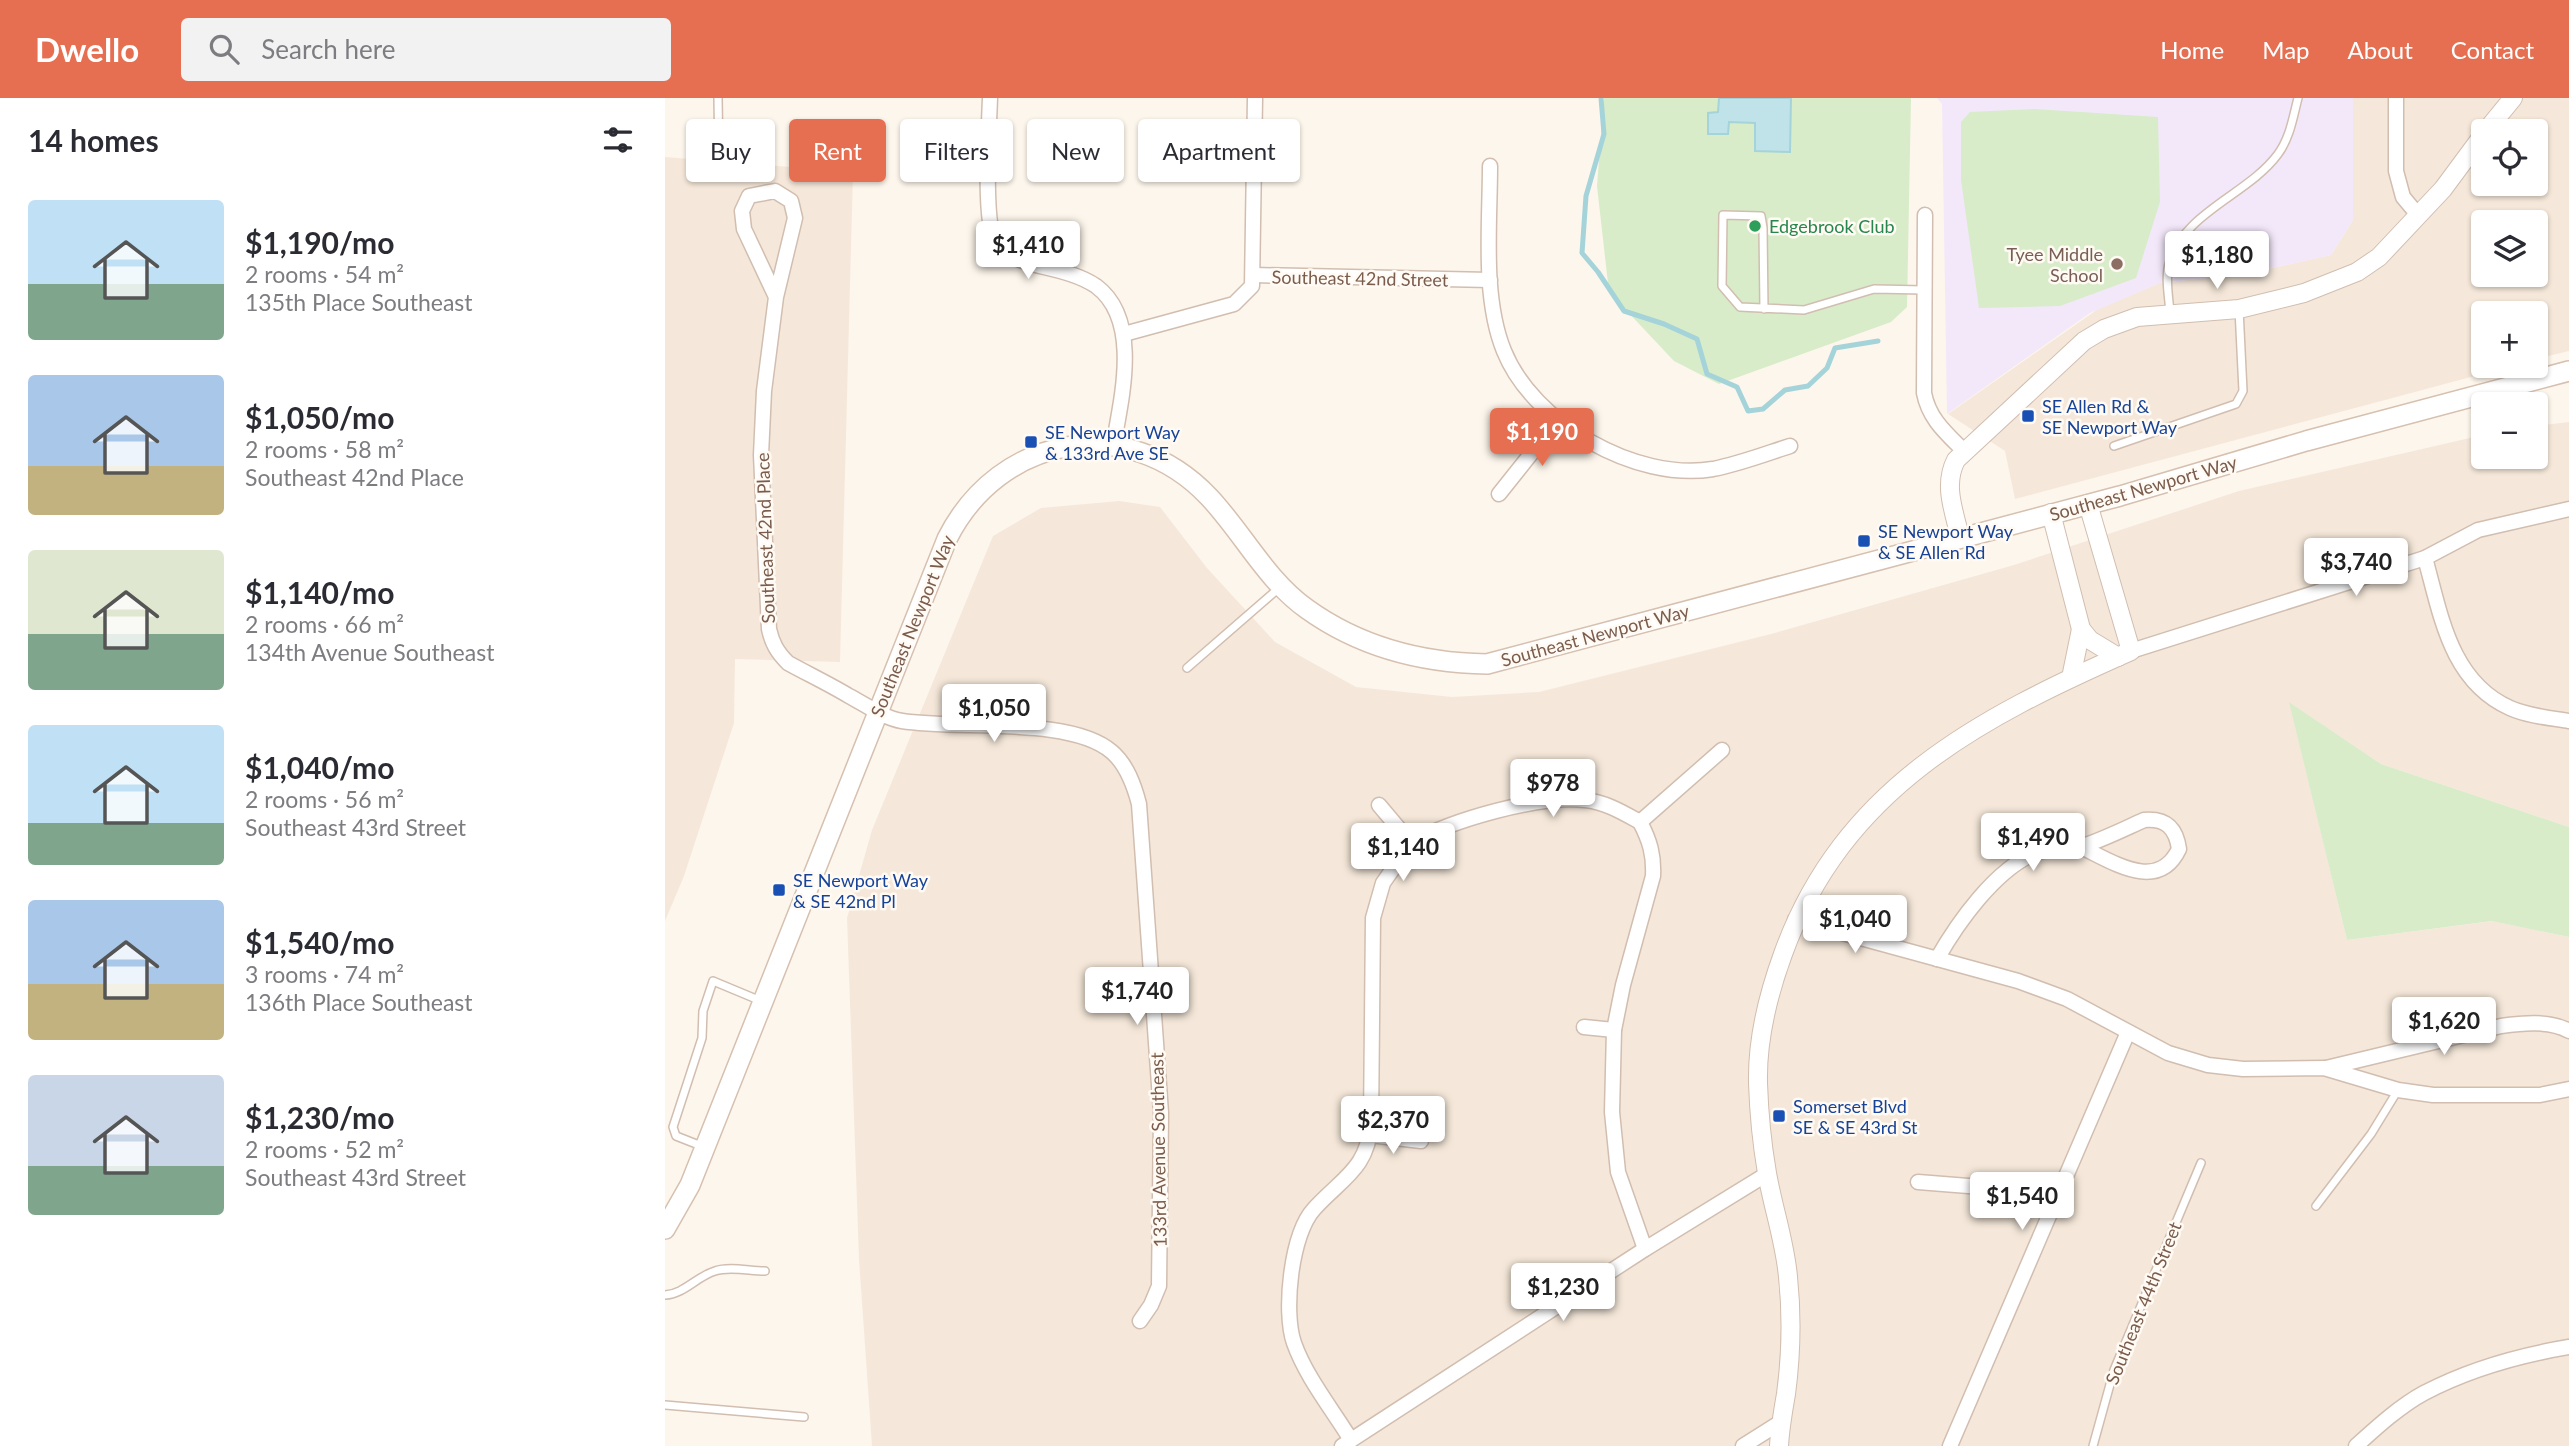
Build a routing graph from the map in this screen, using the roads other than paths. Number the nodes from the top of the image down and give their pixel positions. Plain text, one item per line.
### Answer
1 (718, 98) edge
2 (990, 98) edge
3 (1255, 98) edge
4 (2298, 98) edge
5 (2396, 98) edge
6 (2513, 98) edge
7 (718, 119) edge
8 (2496, 119) edge
9 (2471, 151) edge
10 (1490, 166) dead end
11 (1926, 215) dead end
12 (2417, 215) junction
13 (1254, 275) junction
14 (1490, 280) junction
15 (1924, 290) junction
16 (776, 297) junction
17 (1764, 309) junction
18 (2239, 309) junction
19 (2170, 313) junction
20 (1124, 334) junction
21 (2569, 371) edge
22 (1558, 420) junction
23 (1790, 446) dead end
24 (2114, 446) dead end
25 (1113, 447) junction
26 (1963, 451) junction
27 (1499, 494) dead end
28 (2088, 504) junction
29 (2569, 509) edge
30 (2051, 513) junction
31 (1960, 537) junction
32 (2425, 558) junction
33 (1281, 587) junction
34 (2081, 629) junction
35 (2125, 654) junction
36 (1187, 668) dead end
37 (2071, 678) junction
38 (877, 711) junction
39 (2569, 721) edge
40 (1093, 740) joint
41 (1722, 750) dead end
42 (1379, 805) dead end
43 (1640, 822) junction
44 (1411, 843) junction
45 (2081, 847) junction
46 (1795, 920) junction
47 (1937, 959) junction
48 (762, 1001) junction
49 (1584, 1027) dead end
50 (1615, 1030) junction
51 (2569, 1031) edge
52 (2128, 1032) junction
53 (2324, 1069) junction
54 (2569, 1089) edge
55 (2398, 1090) junction
56 (1370, 1135) junction
57 (1421, 1141) dead end
58 (704, 1148) junction
59 (2201, 1163) dead end
60 (1767, 1174) junction
61 (1918, 1182) dead end
62 (2054, 1201) junction
63 (2316, 1206) dead end
64 (665, 1228) edge
65 (1645, 1250) junction
66 (765, 1272) dead end
67 (665, 1296) edge
68 (1140, 1321) dead end
69 (2569, 1347) edge
70 (665, 1405) edge
71 (804, 1417) dead end
72 (1781, 1422) junction
73 (1347, 1443) edge
74 (1743, 1446) edge
75 (1779, 1446) edge
76 (1950, 1446) edge
77 (2093, 1446) edge
78 (2356, 1446) edge

1 - 7 lane
2 - 20 street
3 - 13 street
4 - 19 lane
5 - 12 street
6 - 8 street
9 - 12 street
10 - 14 street
11 - 15 street
12 - 18 street
13 - 14 street, Southeast 42nd Street
13 - 20 street, Southeast 42nd Street
14 - 22 street
15 - 17 lane
15 - 26 street
16 - 16 street, Southeast 42nd Place
16 - 38 street, Southeast 42nd Place
17 - 17 lane
18 - 19 street
18 - 24 lane
19 - 26 street
20 - 25 street
21 - 28 main road, Southeast Newport Way
22 - 23 street
22 - 27 street
25 - 33 main road, Southeast Newport Way
25 - 38 main road, Southeast Newport Way
26 - 31 street
28 - 30 main road, Southeast Newport Way
28 - 35 street
29 - 32 street
30 - 31 main road, Southeast Newport Way
30 - 34 street
31 - 33 main road, Southeast Newport Way
32 - 35 street
32 - 39 street
33 - 36 lane
34 - 35 street
34 - 37 street
35 - 37 street
37 - 46 street
38 - 40 street, Southeast 42nd Place
38 - 48 main road, Southeast Newport Way
40 - 68 street, 133rd Avenue Southeast
41 - 43 street
42 - 44 street
43 - 44 street
43 - 50 street
44 - 56 street
45 - 45 street
45 - 47 street
46 - 47 street
46 - 60 street
47 - 52 street
48 - 58 main road, Southeast Newport Way
48 - 58 lane
49 - 50 street
50 - 65 street
51 - 53 street
52 - 53 street
52 - 62 street
53 - 55 street
54 - 55 street
55 - 63 lane
56 - 57 street
56 - 73 street
58 - 64 main road, Southeast Newport Way
59 - 77 lane, Southeast 44th Street
60 - 65 street
60 - 72 street
61 - 62 street
62 - 76 street
65 - 73 street
66 - 67 lane
69 - 78 street
70 - 71 lane
72 - 74 street
72 - 75 street

